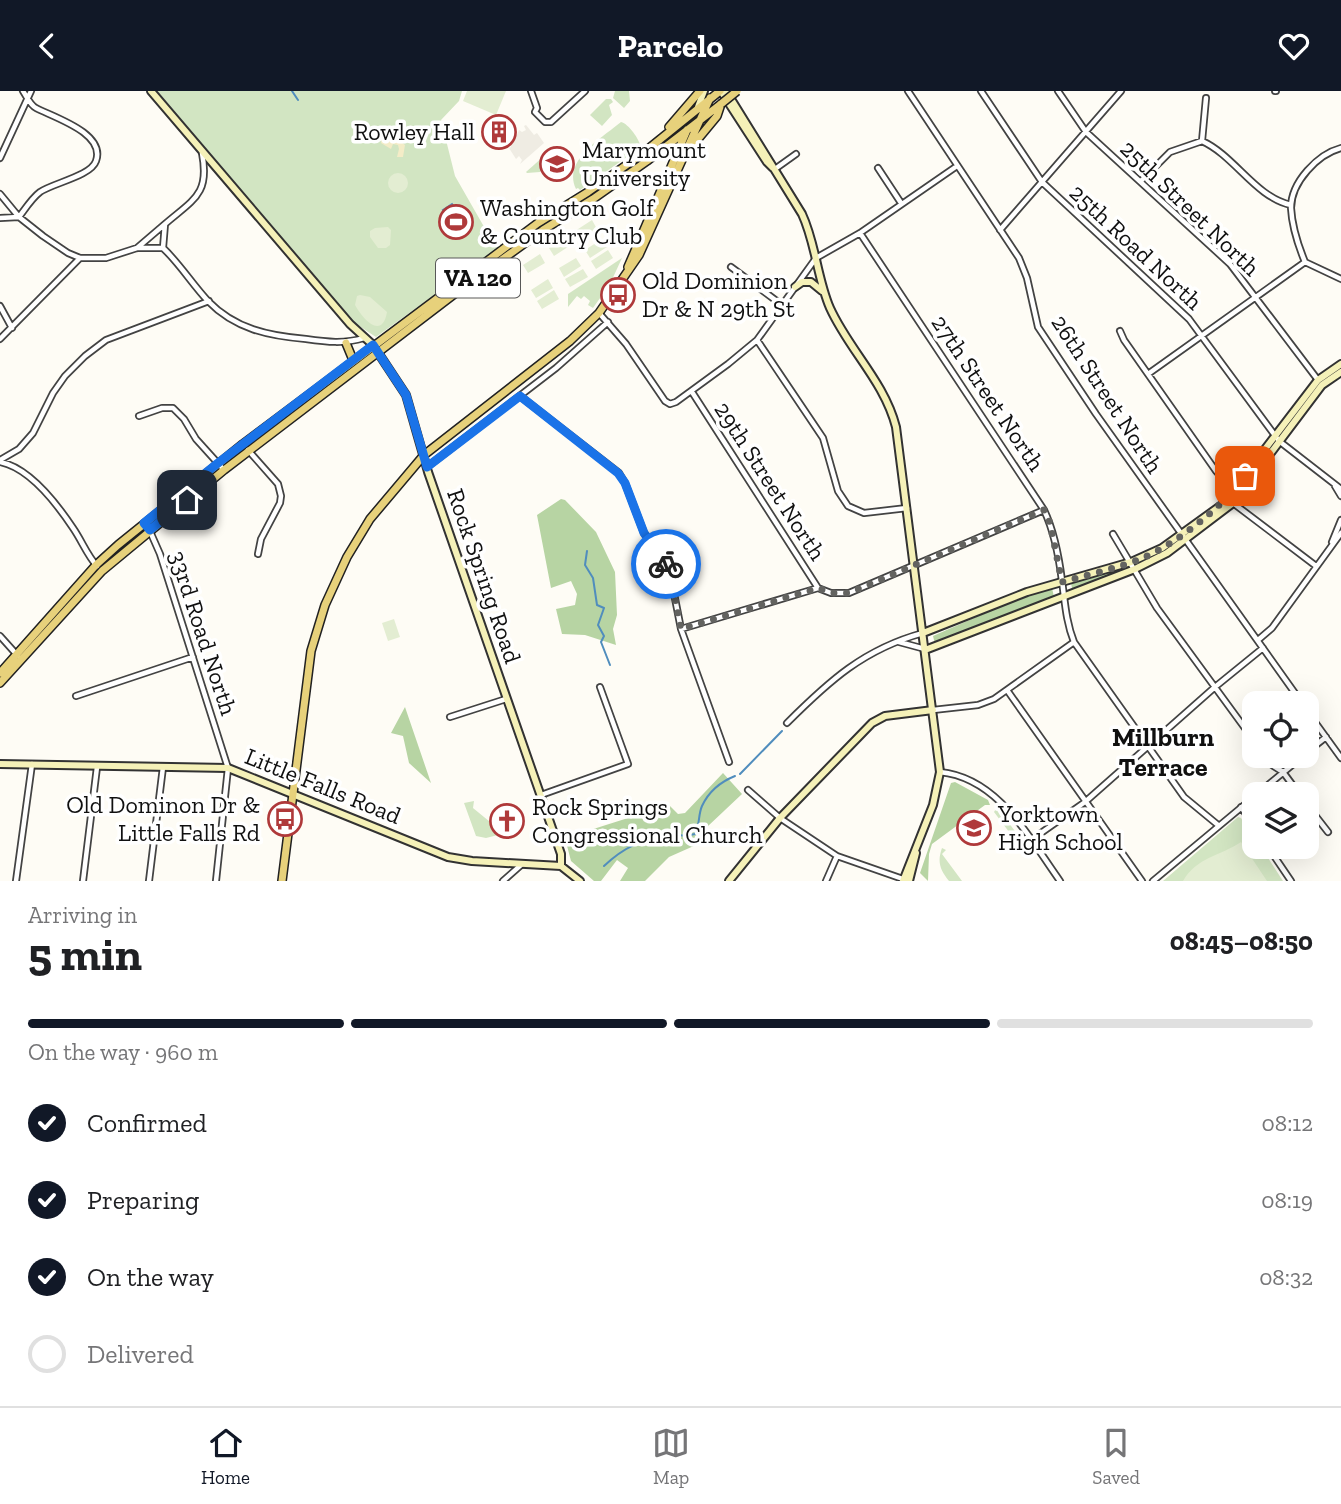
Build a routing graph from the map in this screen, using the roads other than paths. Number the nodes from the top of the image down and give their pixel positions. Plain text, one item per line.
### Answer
1 (23, 91) edge
2 (31, 91) edge
3 (151, 91) edge
4 (531, 91) edge
5 (585, 91) edge
6 (702, 91) edge
7 (726, 91) edge
8 (737, 91) edge
9 (908, 91) edge
10 (981, 91) edge
11 (1058, 91) edge
12 (1121, 91) edge
13 (715, 93) edge
14 (27, 97) junction
15 (1206, 98) dead end
16 (720, 104) junction
17 (698, 107) junction
18 (701, 117) junction
19 (690, 126) junction
20 (1086, 132) junction
21 (662, 138) junction
22 (1202, 141) junction
23 (1341, 148) edge
24 (201, 151) junction
25 (685, 153) junction
26 (796, 154) dead end
27 (0, 158) edge
28 (215, 166) junction
29 (957, 166) junction
30 (878, 168) dead end
31 (775, 169) junction
32 (206, 174) junction
33 (1141, 181) junction
34 (1042, 183) junction
35 (0, 194) edge
36 (901, 203) junction
37 (1291, 205) junction
38 (19, 216) junction
39 (0, 218) edge
40 (165, 224) junction
41 (1000, 230) junction
42 (860, 233) junction
43 (137, 248) junction
44 (163, 248) junction
45 (80, 258) junction
46 (816, 258) junction
47 (1306, 262) junction
48 (731, 267) dead end
49 (627, 272) junction
50 (1341, 279) edge
51 (795, 287) junction
52 (825, 295) junction
53 (1256, 297) junction
54 (209, 301) junction
55 (782, 305) junction
56 (0, 306) edge
57 (599, 313) junction
58 (608, 322) junction
59 (12, 328) junction
60 (1120, 331) dead end
61 (1201, 336) junction
62 (365, 338) junction
63 (0, 339) edge
64 (757, 340) junction
65 (346, 343) junction
66 (375, 349) junction
67 (353, 360) junction
68 (1341, 364) edge
69 (1341, 372) edge
70 (1148, 374) junction
71 (1320, 382) junction
72 (692, 392) junction
73 (520, 396) junction
74 (139, 417) dead end
75 (1277, 439) junction
76 (246, 447) junction
77 (424, 456) junction
78 (0, 461) edge
79 (221, 466) junction
80 (427, 467) junction
81 (1332, 483) junction
82 (1341, 489) edge
83 (1236, 494) junction
84 (1341, 496) edge
85 (1233, 503) junction
86 (907, 508) junction
87 (1044, 510) junction
88 (1341, 520) edge
89 (147, 526) junction
90 (1341, 533) edge
91 (1113, 534) dead end
92 (1183, 537) junction
93 (1331, 546) junction
94 (258, 554) dead end
95 (1131, 562) junction
96 (914, 565) junction
97 (1316, 566) junction
98 (99, 568) junction
99 (1135, 569) junction
100 (1062, 582) junction
101 (818, 588) junction
102 (1064, 597) junction
103 (681, 629) junction
104 (923, 633) junction
105 (0, 635) edge
106 (1258, 640) junction
107 (899, 642) junction
108 (1074, 642) junction
109 (1263, 648) junction
110 (925, 649) junction
111 (193, 657) junction
112 (19, 658) junction
113 (0, 673) edge
114 (0, 683) edge
115 (600, 687) dead end
116 (1214, 687) junction
117 (1007, 690) junction
118 (1293, 691) edge
119 (76, 696) dead end
120 (506, 699) junction
121 (933, 710) junction
122 (450, 717) dead end
123 (787, 723) dead end
124 (1242, 725) edge
125 (1319, 727) edge
126 (1326, 737) junction
127 (1319, 743) edge
128 (1147, 746) junction
129 (1341, 758) edge
130 (729, 762) dead end
131 (0, 764) edge
132 (32, 764) junction
133 (163, 766) junction
134 (97, 767) junction
135 (228, 768) junction
136 (1277, 768) edge
137 (1288, 768) edge
138 (940, 772) junction
139 (1283, 772) junction
140 (1271, 782) edge
141 (1290, 782) edge
142 (748, 790) dead end
143 (292, 795) junction
144 (541, 795) junction
145 (1085, 802) junction
146 (1241, 807) edge
147 (780, 818) junction
148 (1319, 820) edge
149 (1219, 825) junction
150 (1328, 832) dead end
151 (1031, 840) junction
152 (837, 856) junction
153 (1276, 859) edge
154 (522, 864) junction
155 (561, 866) junction
156 (905, 880) edge
157 (16, 881) edge
158 (83, 881) edge
159 (149, 881) edge
160 (216, 881) edge
161 (282, 881) edge
162 (503, 881) edge
163 (580, 881) edge
164 (729, 881) edge
165 (826, 881) edge
166 (1060, 881) edge
167 (1142, 881) edge
168 (1153, 881) edge
169 (1291, 881) edge

1 - 14 street
2 - 14 street
3 - 24 street, Rock Spring Road
4 - 5 street
6 - 17 street
6 - 21 main road
7 - 31 street
8 - 16 main road, VA 120, bridge
9 - 29 street, 26th Street North
10 - 34 street, 25th Road North
11 - 20 street, 25th Street North
12 - 20 street
13 - 17 main road, VA 120
13 - 18 main road
13 - 31 street
14 - 27 street
14 - 38 street
15 - 22 street
16 - 18 main road, VA 120
16 - 25 main road
17 - 19 main road
17 - 21 main road, VA 120
18 - 19 main road, VA 120
18 - 25 main road
19 - 49 main road
19 - 66 main road, VA 120
20 - 33 street, 25th Street North
20 - 34 street
21 - 66 main road, VA 120
22 - 33 street
22 - 37 street
23 - 37 street
24 - 28 street, Rock Spring Road
24 - 32 street
25 - 49 main road
26 - 31 street
28 - 32 street
28 - 62 street, Rock Spring Road
29 - 36 street
29 - 41 street, 26th Street North
30 - 36 street
31 - 46 street
32 - 40 street
33 - 53 street, 25th Street North
34 - 41 street
34 - 61 street, 25th Road North
35 - 38 street
36 - 42 street
37 - 47 street
38 - 39 street
38 - 45 street
40 - 43 street
40 - 44 street
41 - 92 street, 26th Street North
42 - 46 street
42 - 87 street, 27th Street North
43 - 44 street
43 - 45 street
44 - 54 street
45 - 59 street
46 - 51 street
46 - 52 street
47 - 50 street
47 - 53 street
48 - 55 street
49 - 57 main road
51 - 52 street
51 - 55 street
52 - 86 street
53 - 61 street
53 - 71 street, 25th Street North
54 - 65 street
54 - 78 street
55 - 64 street
56 - 59 street
57 - 58 street
57 - 77 main road
58 - 72 street
58 - 73 street
59 - 63 street
60 - 70 street
61 - 70 street
61 - 75 street, 25th Road North
62 - 65 street
62 - 66 street, Rock Spring Road
64 - 72 street
64 - 86 street
65 - 67 main road
66 - 67 main road, VA 120
66 - 76 main road, VA 120
66 - 77 street, Rock Spring Road
67 - 76 main road, VA 120
68 - 71 street
69 - 71 street
70 - 83 street
71 - 75 street
72 - 101 street, 29th Street North
73 - 80 street
73 - 103 street
74 - 79 street
75 - 81 street, 25th Road North
75 - 83 street
76 - 79 main road, VA 120
76 - 94 street
77 - 80 street, Rock Spring Road
77 - 143 main road
78 - 98 street
79 - 89 main road, VA 120
80 - 120 street, Rock Spring Road
81 - 82 street, 25th Road North
81 - 84 street, 25th Road North
83 - 85 street
83 - 92 street
85 - 92 street
85 - 97 street
86 - 96 street
87 - 96 street
87 - 100 street, 27th Street North
88 - 93 street
89 - 98 main road, VA 120
89 - 111 street, 33rd Road North
90 - 93 street
91 - 95 street
92 - 95 street
92 - 99 street
92 - 106 street, 26th Street North
93 - 97 street
95 - 99 street
95 - 100 street
96 - 101 street
96 - 104 street
97 - 106 street
98 - 112 main road, VA 120
99 - 102 street
99 - 116 street
100 - 102 street, 27th Street North
100 - 104 street
101 - 103 street
102 - 108 street, 27th Street North
102 - 110 street
103 - 130 street
104 - 107 street
104 - 110 street
105 - 112 street
106 - 109 street, 26th Street North
107 - 110 street
107 - 123 street
108 - 117 street
108 - 128 street, 27th Street North
109 - 116 street
109 - 118 street, 26th Street North
110 - 121 street
111 - 119 street
111 - 135 street, 33rd Road North
112 - 113 main road, VA 120
112 - 114 main road, VA 120
115 - 144 street
116 - 124 street
116 - 128 street
117 - 121 street
117 - 145 street
120 - 122 street
120 - 144 street, Rock Spring Road
121 - 138 street
121 - 147 street
125 - 126 street
126 - 127 street
126 - 129 street
128 - 145 street
128 - 149 street, 27th Street North
131 - 132 street, Little Falls Road
132 - 134 street, Little Falls Road
132 - 157 street
133 - 134 street, Little Falls Road
133 - 135 street, Little Falls Road
133 - 159 street
134 - 158 street
135 - 143 street, Little Falls Road
135 - 160 street, 33rd Road North
136 - 139 street
137 - 139 street
138 - 151 street
138 - 156 street
139 - 140 street
139 - 141 street
142 - 147 street
143 - 154 street, Little Falls Road
143 - 161 main road
144 - 155 street, Rock Spring Road
145 - 151 street
145 - 167 street
146 - 149 street
147 - 152 street
147 - 164 street
148 - 150 street
149 - 168 street
151 - 166 street
152 - 156 street
152 - 165 street
153 - 169 street
154 - 155 street, Little Falls Road
154 - 162 street
155 - 163 street

